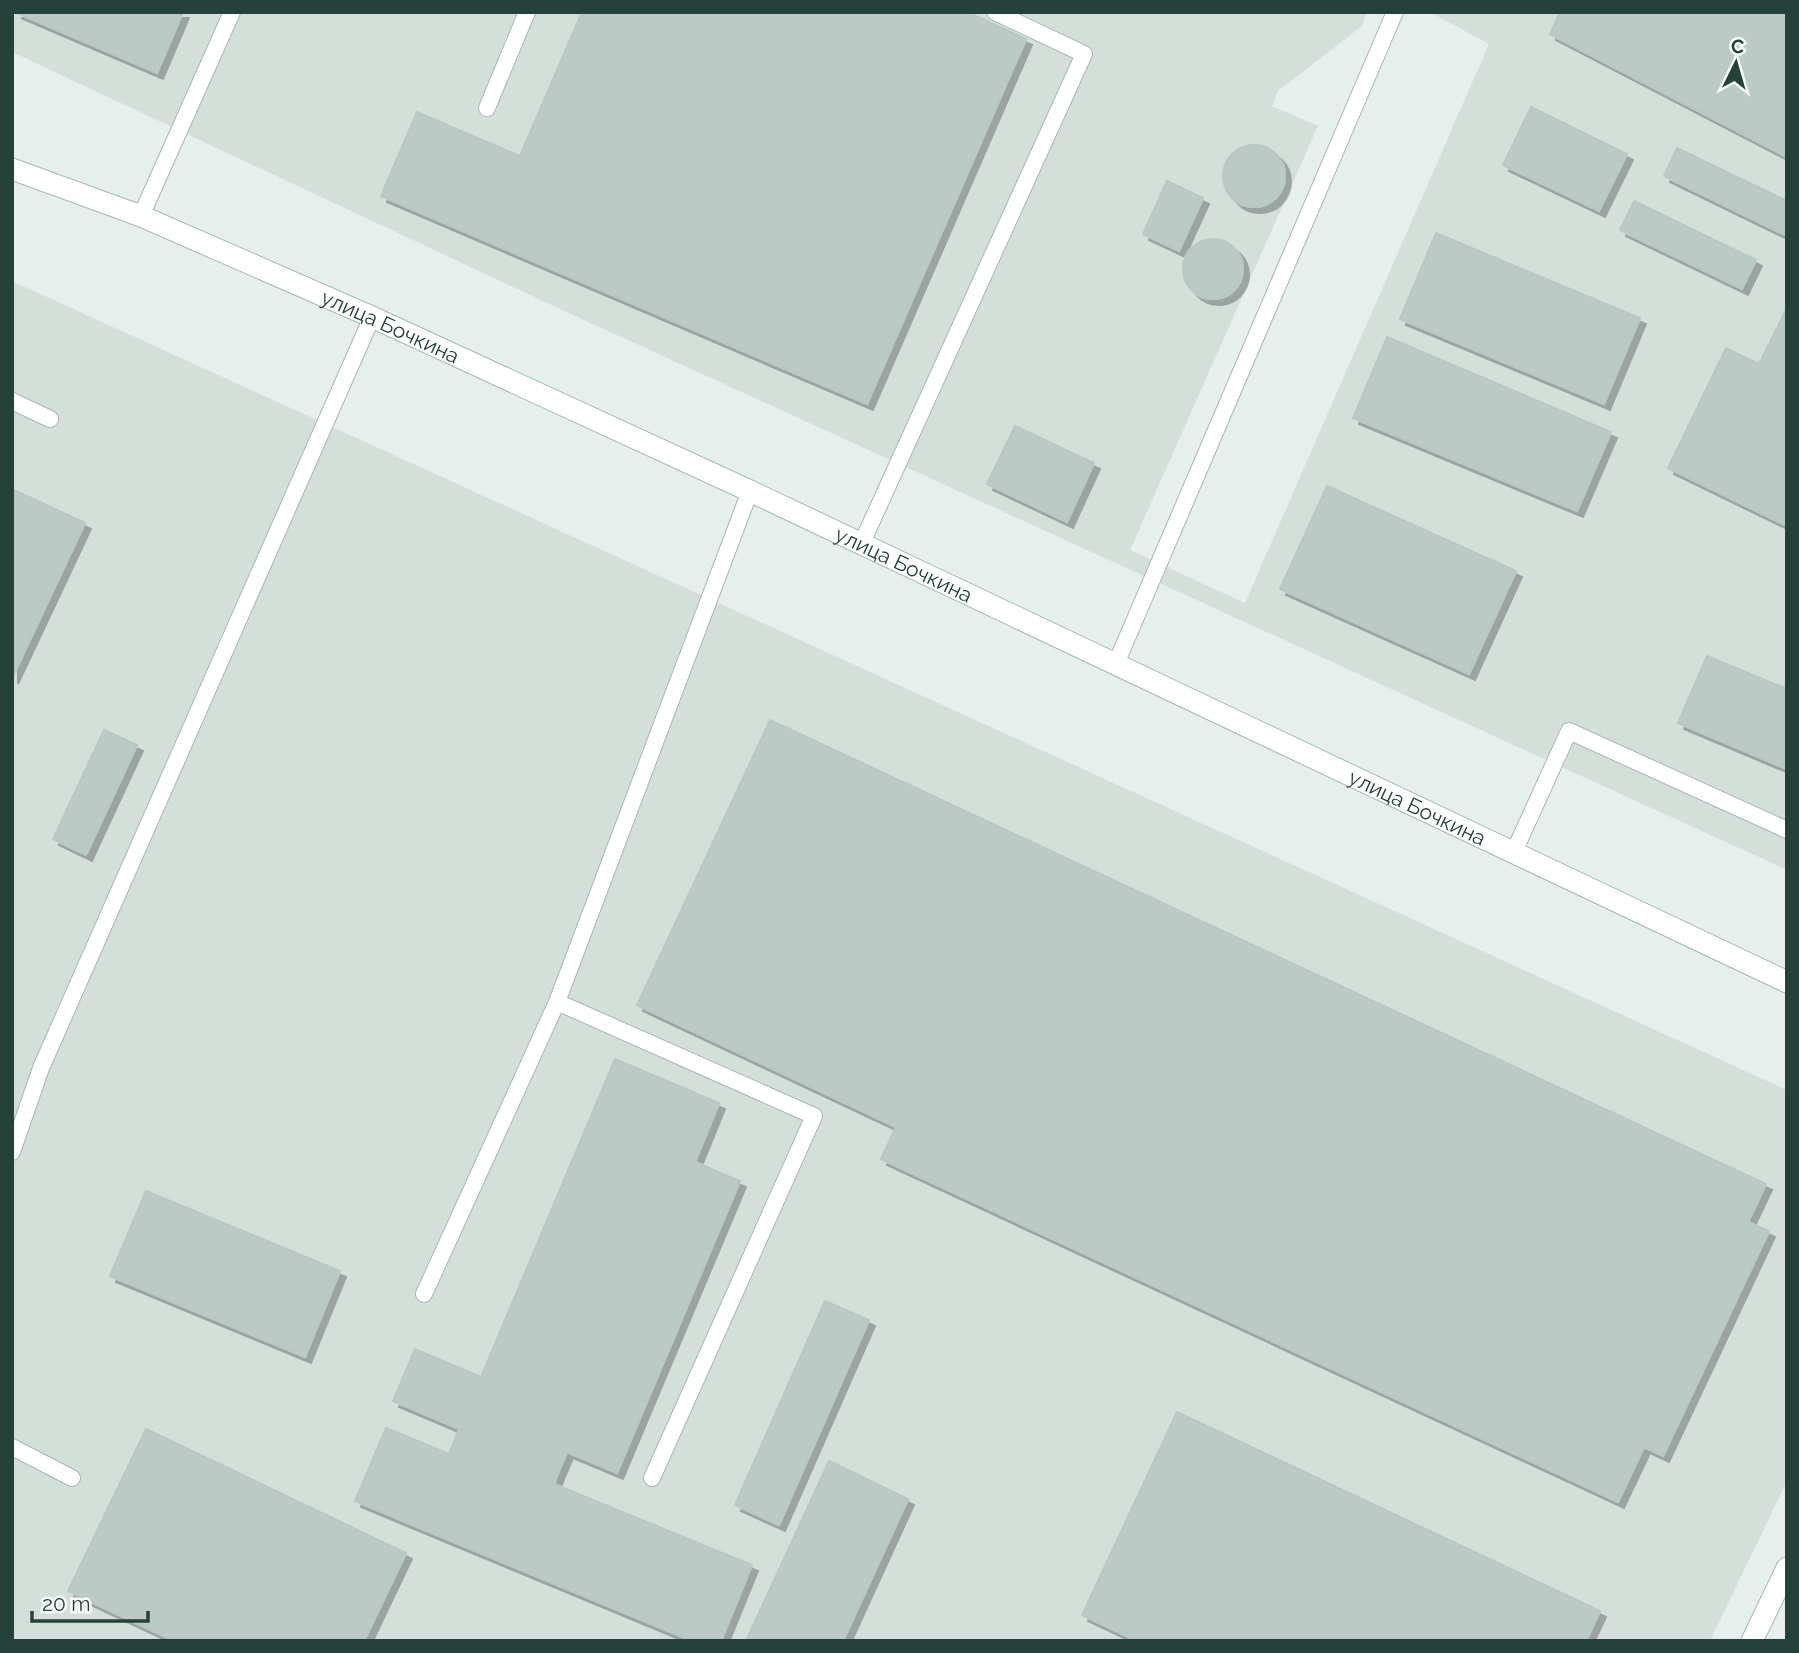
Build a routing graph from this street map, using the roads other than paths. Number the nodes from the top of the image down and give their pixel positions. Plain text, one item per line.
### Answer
1 (232, 12) edge
2 (527, 12) edge
3 (995, 12) edge
4 (1395, 12) edge
5 (487, 108) dead end
6 (12, 169) edge
7 (141, 216) junction
8 (372, 317) junction
9 (12, 401) edge
10 (50, 419) dead end
11 (750, 491) junction
12 (861, 545) junction
13 (1115, 666) junction
14 (1787, 830) edge
15 (1513, 854) junction
16 (1787, 982) edge
17 (557, 1002) junction
18 (12, 1152) edge
19 (424, 1294) dead end
20 (12, 1447) edge
21 (72, 1478) dead end
22 (652, 1478) dead end
23 (1787, 1568) edge
24 (1752, 1641) edge

1 - 7 lane
2 - 5 lane
3 - 12 lane
4 - 13 lane
6 - 7 street, улица Бочкина
7 - 8 street, улица Бочкина
8 - 11 street, улица Бочкина
8 - 18 lane
9 - 10 lane
11 - 12 street, улица Бочкина
11 - 17 lane
12 - 13 street, улица Бочкина
13 - 15 street, улица Бочкина
14 - 15 lane
15 - 16 street, улица Бочкина
17 - 19 lane
17 - 22 lane
20 - 21 lane
23 - 24 street

